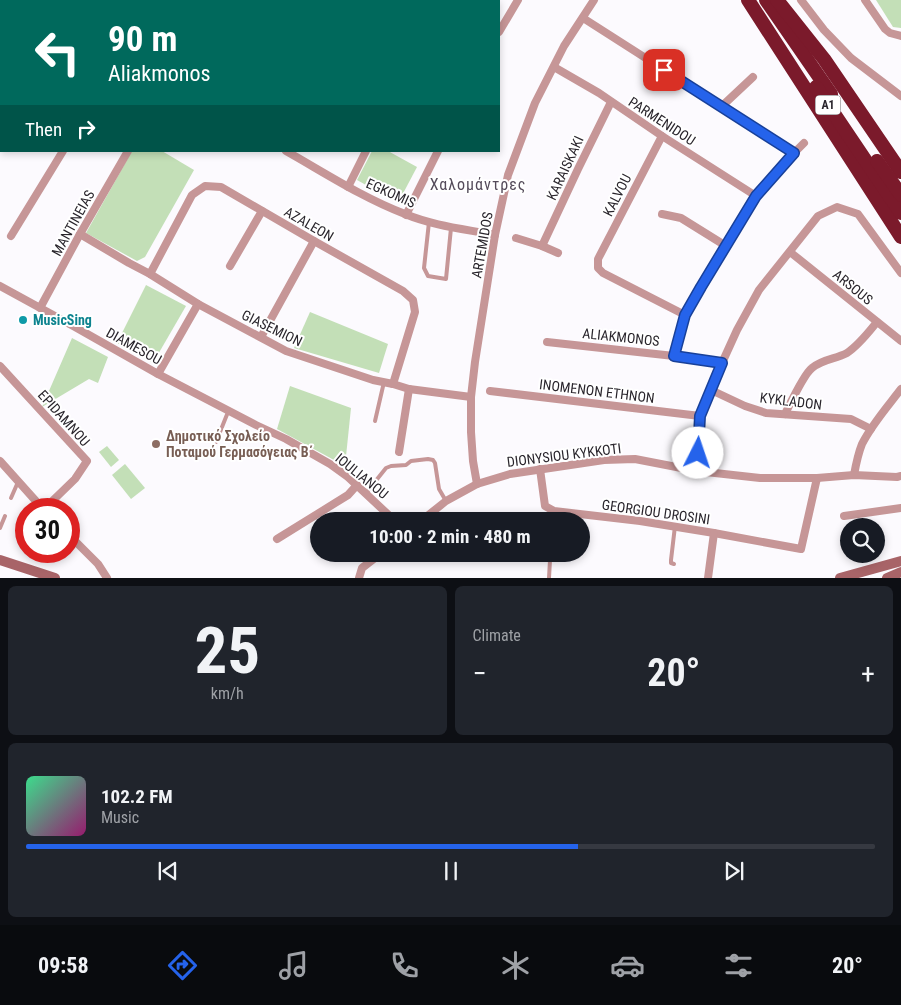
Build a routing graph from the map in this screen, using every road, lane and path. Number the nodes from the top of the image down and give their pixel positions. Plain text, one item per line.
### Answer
1 (518, 0) edge
2 (594, 0) edge
3 (748, 0) edge
4 (753, 0) edge
5 (766, 0) edge
6 (777, 0) edge
7 (801, 0) edge
8 (865, 0) edge
9 (583, 18) junction
10 (500, 30) edge
11 (901, 36) edge
12 (554, 67) junction
13 (753, 78) dead end
14 (901, 96) edge
15 (611, 102) junction
16 (721, 107) junction
17 (662, 136) junction
18 (804, 143) dead end
19 (62, 152) edge
20 (127, 152) edge
21 (290, 152) edge
22 (366, 152) edge
23 (438, 152) edge
24 (794, 153) junction
25 (901, 172) edge
26 (348, 187) junction
27 (901, 195) edge
28 (756, 196) junction
29 (262, 211) junction
30 (901, 213) edge
31 (662, 214) dead end
32 (406, 215) junction
33 (429, 222) junction
34 (452, 227) junction
35 (80, 234) junction
36 (495, 235) junction
37 (11, 236) dead end
38 (901, 237) edge
39 (516, 238) dead end
40 (314, 241) junction
41 (542, 246) junction
42 (726, 246) junction
43 (790, 252) junction
44 (558, 254) dead end
45 (230, 266) dead end
46 (901, 273) edge
47 (150, 274) junction
48 (0, 286) edge
49 (198, 304) junction
50 (40, 308) junction
51 (685, 315) junction
52 (877, 322) junction
53 (261, 337) junction
54 (901, 341) edge
55 (547, 342) dead end
56 (674, 356) junction
57 (722, 363) junction
58 (0, 366) edge
59 (158, 374) junction
60 (384, 382) junction
61 (393, 384) junction
62 (901, 388) edge
63 (409, 389) junction
64 (711, 390) junction
65 (490, 391) dead end
66 (471, 398) junction
67 (228, 411) junction
68 (785, 414) junction
69 (700, 416) junction
70 (375, 421) dead end
71 (256, 425) joint
72 (871, 429) junction
73 (216, 442) dead end
74 (399, 452) dead end
75 (0, 461) edge
76 (540, 469) junction
77 (697, 471) junction
78 (854, 475) junction
79 (901, 476) edge
80 (816, 478) junction
81 (18, 482) junction
82 (477, 484) junction
83 (357, 486) junction
84 (366, 493) junction
85 (11, 498) dead end
86 (33, 498) edge
87 (55, 498) edge
88 (446, 501) junction
89 (901, 508) edge
90 (386, 512) edge
91 (432, 512) edge
92 (5, 516) dead end
93 (844, 516) dead end
94 (0, 526) edge
95 (675, 526) junction
96 (714, 533) junction
97 (278, 539) dead end
98 (80, 546) edge
99 (0, 560) edge
100 (901, 561) edge
101 (370, 562) edge
102 (550, 562) edge
103 (674, 564) dead end
104 (0, 565) edge
105 (901, 572) edge
106 (39, 578) edge
107 (54, 578) edge
108 (107, 578) edge
109 (359, 578) edge
110 (549, 578) edge
111 (708, 578) edge
112 (840, 578) edge
113 (887, 578) edge

1 - 10 street
2 - 9 street, ARTEMIDOS
3 - 38 highway
4 - 30 highway, A1
5 - 27 highway, A1
6 - 25 highway
7 - 14 street
8 - 11 street
9 - 12 street, ARTEMIDOS
9 - 16 street
12 - 15 street, PARMENIDOU
12 - 36 street, ARTEMIDOS
13 - 16 street
15 - 17 street, PARMENIDOU
15 - 41 street, KARAISKAKI
16 - 24 street
17 - 28 street, PARMENIDOU
17 - 51 street, KALVOU
18 - 24 street
19 - 37 street
20 - 35 street, MANTINEIAS
21 - 26 street, EGKOMIS
22 - 26 street
23 - 32 street
24 - 28 street
26 - 32 street, EGKOMIS
28 - 42 street
29 - 40 street, AZALEON
29 - 45 street
29 - 47 street, AZALEON
31 - 42 street
32 - 33 street, EGKOMIS
33 - 34 street, EGKOMIS
33 - 34 lane
34 - 36 street, EGKOMIS
35 - 47 street, GIASEMION
35 - 50 street, MANTINEIAS
36 - 66 street, ARTEMIDOS
39 - 41 street
40 - 53 street
40 - 61 street, AZALEON
41 - 44 street
42 - 51 street
43 - 46 street
43 - 52 street, ARSOUS
43 - 57 street
47 - 49 street, GIASEMION
48 - 50 street, DIAMESOU
49 - 53 street, GIASEMION
49 - 59 street
50 - 59 street, DIAMESOU
51 - 56 street
52 - 54 street, ARSOUS
52 - 68 street
53 - 60 street, GIASEMION
55 - 56 street, ALIAKMONOS
56 - 57 street, ALIAKMONOS
57 - 64 street
58 - 87 street, EPIDAMNOU
59 - 67 street, DIAMESOU
60 - 61 street, GIASEMION
60 - 70 lane
61 - 63 street, GIASEMION
62 - 72 street
63 - 66 street, GIASEMION
63 - 74 street
64 - 68 street, KYKLADON
64 - 69 street
65 - 69 street, INOMENON ETHNON
66 - 82 street, ARTEMIDOS
67 - 71 street, DIAMESOU
67 - 73 lane
68 - 72 street, KYKLADON
69 - 77 street
71 - 83 street, IOULIANOU
72 - 78 street
75 - 81 street
76 - 77 street, DIONYSIOU KYKKOTI
76 - 82 street, DIONYSIOU KYKKOTI
76 - 95 street, GEORGIOU DROSINI
77 - 80 street, DIONYSIOU KYKKOTI
78 - 79 street, DIONYSIOU KYKKOTI
78 - 80 street, DIONYSIOU KYKKOTI
80 - 96 street, GEORGIOU DROSINI
81 - 85 lane
81 - 86 street
82 - 88 street, DIONYSIOU KYKKOTI
83 - 84 street, IOULIANOU
83 - 97 street
84 - 88 lane
84 - 90 street, IOULIANOU
88 - 91 street, DIONYSIOU KYKKOTI
89 - 93 street
92 - 94 lane
95 - 96 street, GEORGIOU DROSINI
95 - 103 lane
96 - 111 street
98 - 108 street
99 - 107 main road
100 - 112 main road
101 - 109 street
102 - 110 lane
104 - 106 main road
105 - 113 main road

